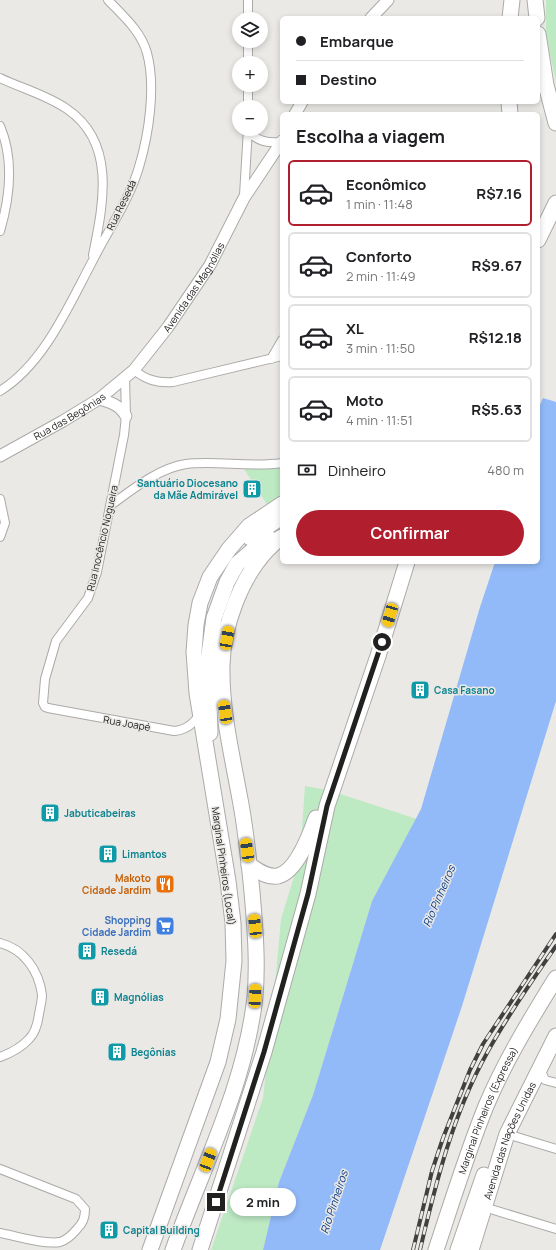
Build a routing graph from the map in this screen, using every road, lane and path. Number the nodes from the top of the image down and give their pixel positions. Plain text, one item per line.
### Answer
1 (108, 0) edge
2 (248, 0) edge
3 (388, 0) edge
4 (512, 0) edge
5 (535, 0) edge
6 (248, 12) edge
7 (373, 16) edge
8 (510, 16) edge
9 (537, 16) edge
10 (540, 47) edge
11 (0, 78) edge
12 (556, 123) edge
13 (0, 126) edge
14 (248, 136) edge
15 (252, 136) edge
16 (280, 142) edge
17 (280, 145) edge
18 (244, 198) junction
19 (556, 203) edge
20 (0, 230) edge
21 (540, 236) edge
22 (92, 262) junction
23 (280, 343) edge
24 (280, 357) edge
25 (271, 359) junction
26 (134, 370) junction
27 (125, 378) junction
28 (0, 391) edge
29 (98, 399) junction
30 (126, 416) junction
31 (0, 456) edge
32 (280, 463) edge
33 (0, 499) edge
34 (111, 505) junction
35 (280, 505) edge
36 (280, 518) edge
37 (280, 535) edge
38 (280, 535) edge
39 (0, 537) edge
40 (223, 557) junction
41 (406, 564) edge
42 (48, 708) joint
43 (200, 714) junction
44 (210, 769) junction
45 (336, 777) junction
46 (249, 865) junction
47 (0, 943) edge
48 (556, 978) edge
49 (556, 1036) edge
50 (0, 1057) edge
51 (539, 1067) junction
52 (556, 1083) edge
53 (530, 1084) junction
54 (507, 1134) junction
55 (556, 1149) edge
56 (0, 1169) edge
57 (484, 1208) junction
58 (556, 1229) edge
59 (0, 1233) edge
60 (150, 1250) edge
61 (173, 1250) edge
62 (200, 1250) edge
63 (436, 1250) edge
64 (458, 1250) edge
65 (471, 1250) edge

1 - 22 street, Rua Resedá
2 - 6 street
3 - 7 main road
4 - 8 highway
5 - 9 highway
10 - 12 highway
11 - 22 street
13 - 20 street
14 - 18 street, Avenida das Magnólias
15 - 16 street, Avenida das Magnólias
17 - 18 main road, Avenida das Magnólias
18 - 26 main road, Avenida das Magnólias
19 - 21 highway
22 - 28 street, Rua Resedá
23 - 25 street
24 - 25 street
25 - 26 street
26 - 27 main road, Rua das Begônias
27 - 29 main road, Rua das Begônias
27 - 30 street, Rua Inocêncio Nogueira
29 - 30 main road
29 - 31 main road, Rua das Begônias
30 - 34 street, Rua Inocêncio Nogueira
32 - 34 street
33 - 39 street
34 - 42 street, Rua Inocêncio Nogueira
35 - 40 highway, Marginal Pinheiros (Local)
36 - 40 highway
37 - 44 highway
38 - 46 highway
40 - 43 highway, Marginal Pinheiros (Local)
41 - 45 highway
42 - 43 street, Rua Joapé
43 - 44 highway, Marginal Pinheiros (Local)
44 - 60 highway, Marginal Pinheiros (Local)
45 - 46 highway
45 - 62 highway
46 - 61 highway
47 - 50 street
48 - 63 highway, Marginal Pinheiros (Expressa)
49 - 51 highway, Avenida das Nações Unidas
51 - 52 street
51 - 53 highway, Avenida das Nações Unidas
53 - 54 highway, Avenida das Nações Unidas
53 - 64 highway
54 - 55 street
54 - 57 highway, Avenida das Nações Unidas
56 - 59 street
57 - 58 street
57 - 65 highway, Avenida das Nações Unidas

